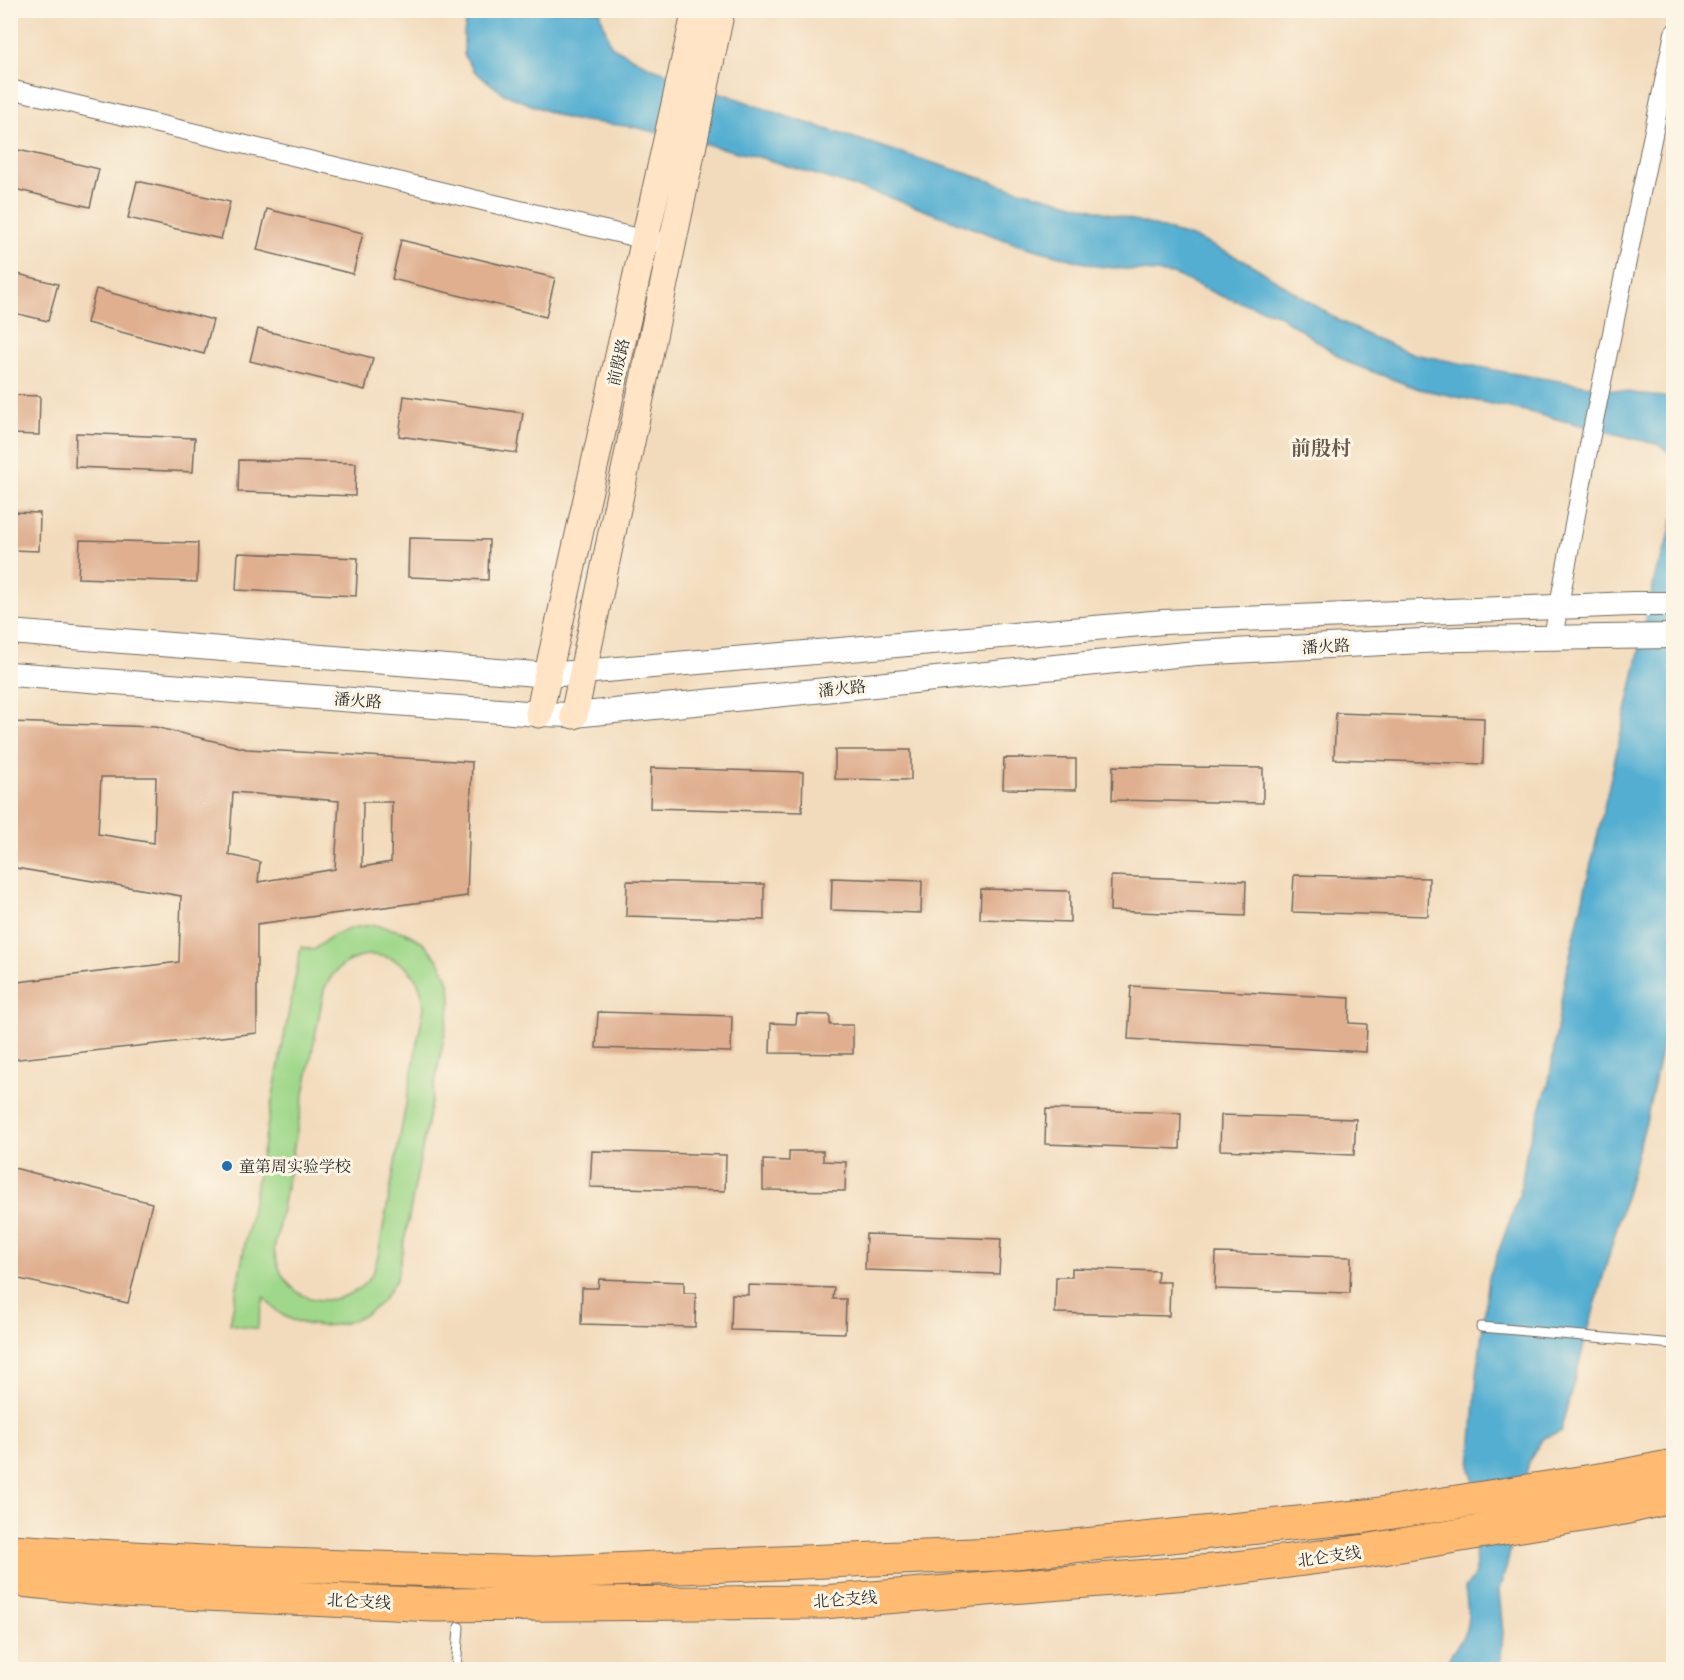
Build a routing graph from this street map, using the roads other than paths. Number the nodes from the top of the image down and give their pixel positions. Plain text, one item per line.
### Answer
1 (696, 10) edge
2 (721, 10) edge
3 (1674, 33) edge
4 (10, 89) edge
5 (645, 239) junction
6 (672, 246) junction
7 (1674, 604) edge
8 (1558, 607) junction
9 (10, 633) edge
10 (1674, 636) edge
11 (1553, 637) junction
12 (583, 671) junction
13 (10, 674) edge
14 (548, 675) junction
15 (539, 714) junction
16 (574, 715) junction
17 (1481, 1326) dead end
18 (1674, 1344) edge
19 (1674, 1466) edge
20 (1621, 1493) junction
21 (1674, 1496) edge
22 (10, 1551) edge
23 (10, 1579) edge
24 (459, 1627) dead end
25 (456, 1670) edge

1 - 5 main road, 前殷路
2 - 6 main road, 前殷路
3 - 8 street
4 - 5 street
5 - 6 street
5 - 14 main road, 前殷路
6 - 12 main road, 前殷路
7 - 8 street, 潘火路
8 - 11 street
8 - 12 street, 潘火路
9 - 14 street, 潘火路
10 - 11 street, 潘火路
11 - 16 street, 潘火路
12 - 14 street, 潘火路
12 - 16 main road, 前殷路
13 - 15 street, 潘火路
14 - 15 main road, 前殷路
15 - 16 street, 潘火路
17 - 18 lane
19 - 20 highway, 北仑支线
20 - 21 highway, 北仑支线
20 - 22 highway, 北仑支线
20 - 23 highway, 北仑支线
24 - 25 lane

